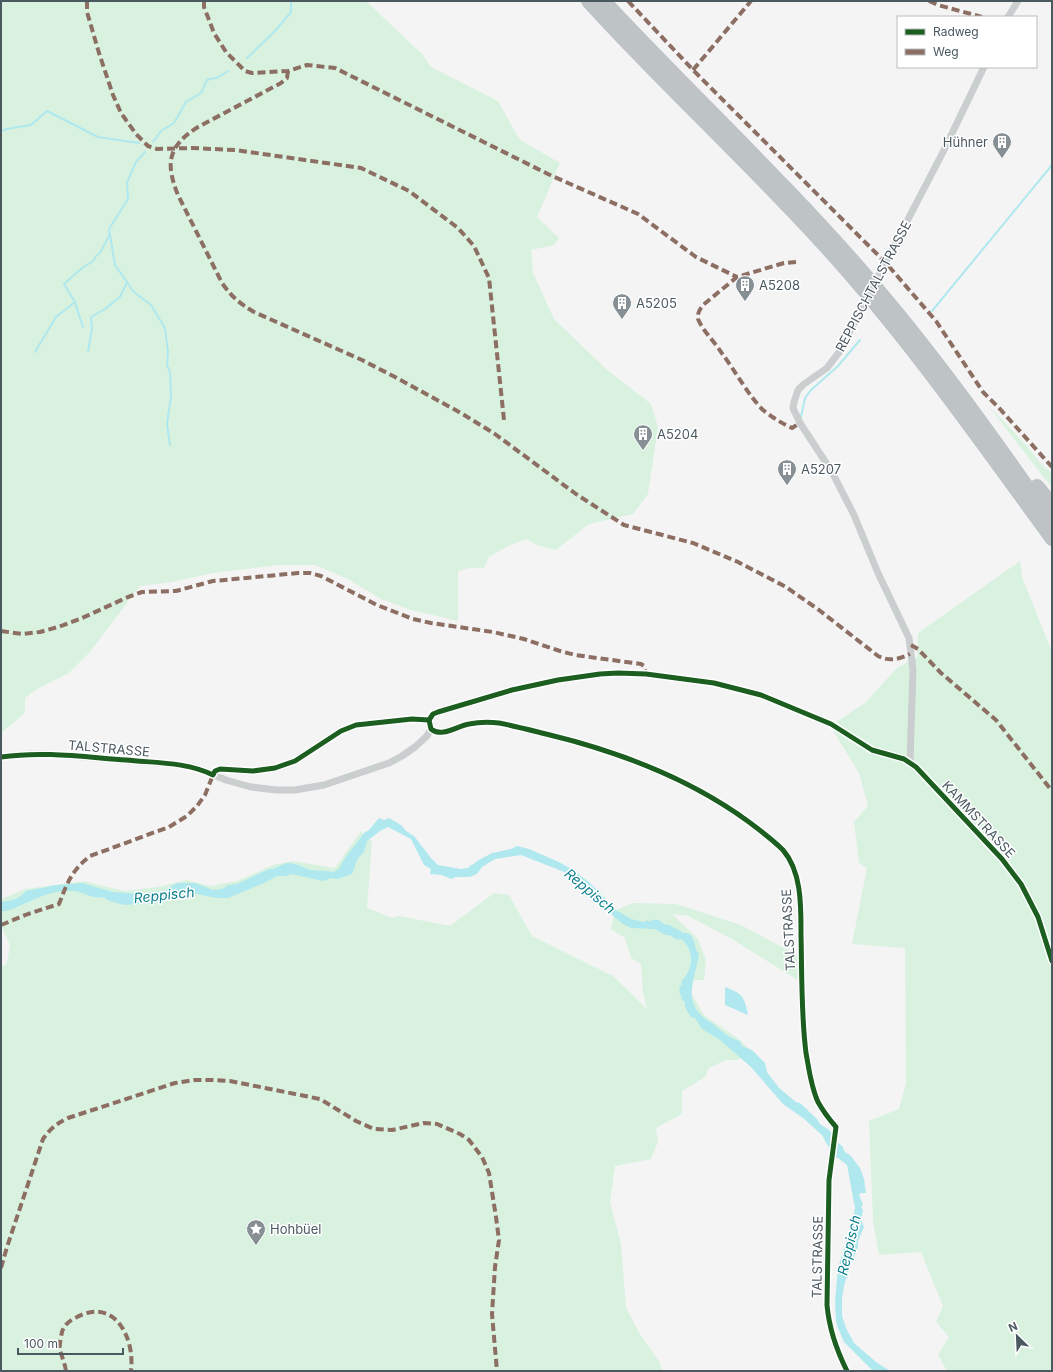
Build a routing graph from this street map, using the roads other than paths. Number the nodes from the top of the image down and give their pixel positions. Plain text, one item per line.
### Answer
1 (588, 1) edge
2 (604, 1) edge
3 (1018, 1) edge
4 (1009, 16) edge
5 (984, 68) edge
6 (998, 446) junction
7 (1052, 504) edge
8 (1048, 524) edge
9 (1052, 539) edge
10 (1052, 548) edge
11 (429, 720) junction
12 (431, 729) junction
13 (1, 757) edge
14 (910, 762) junction
15 (213, 775) junction
16 (1052, 961) edge
17 (847, 1371) edge

1 - 8 highway
2 - 6 highway
3 - 4 street
5 - 14 street, REPPISCHTALSTRASSE, bridge
6 - 7 highway
6 - 8 highway
8 - 9 highway
8 - 10 highway
11 - 12 street
11 - 14 street
11 - 15 street
12 - 15 street, TALSTRASSE
12 - 17 street, TALSTRASSE
13 - 15 street, TALSTRASSE
14 - 16 street, KAMMSTRASSE

